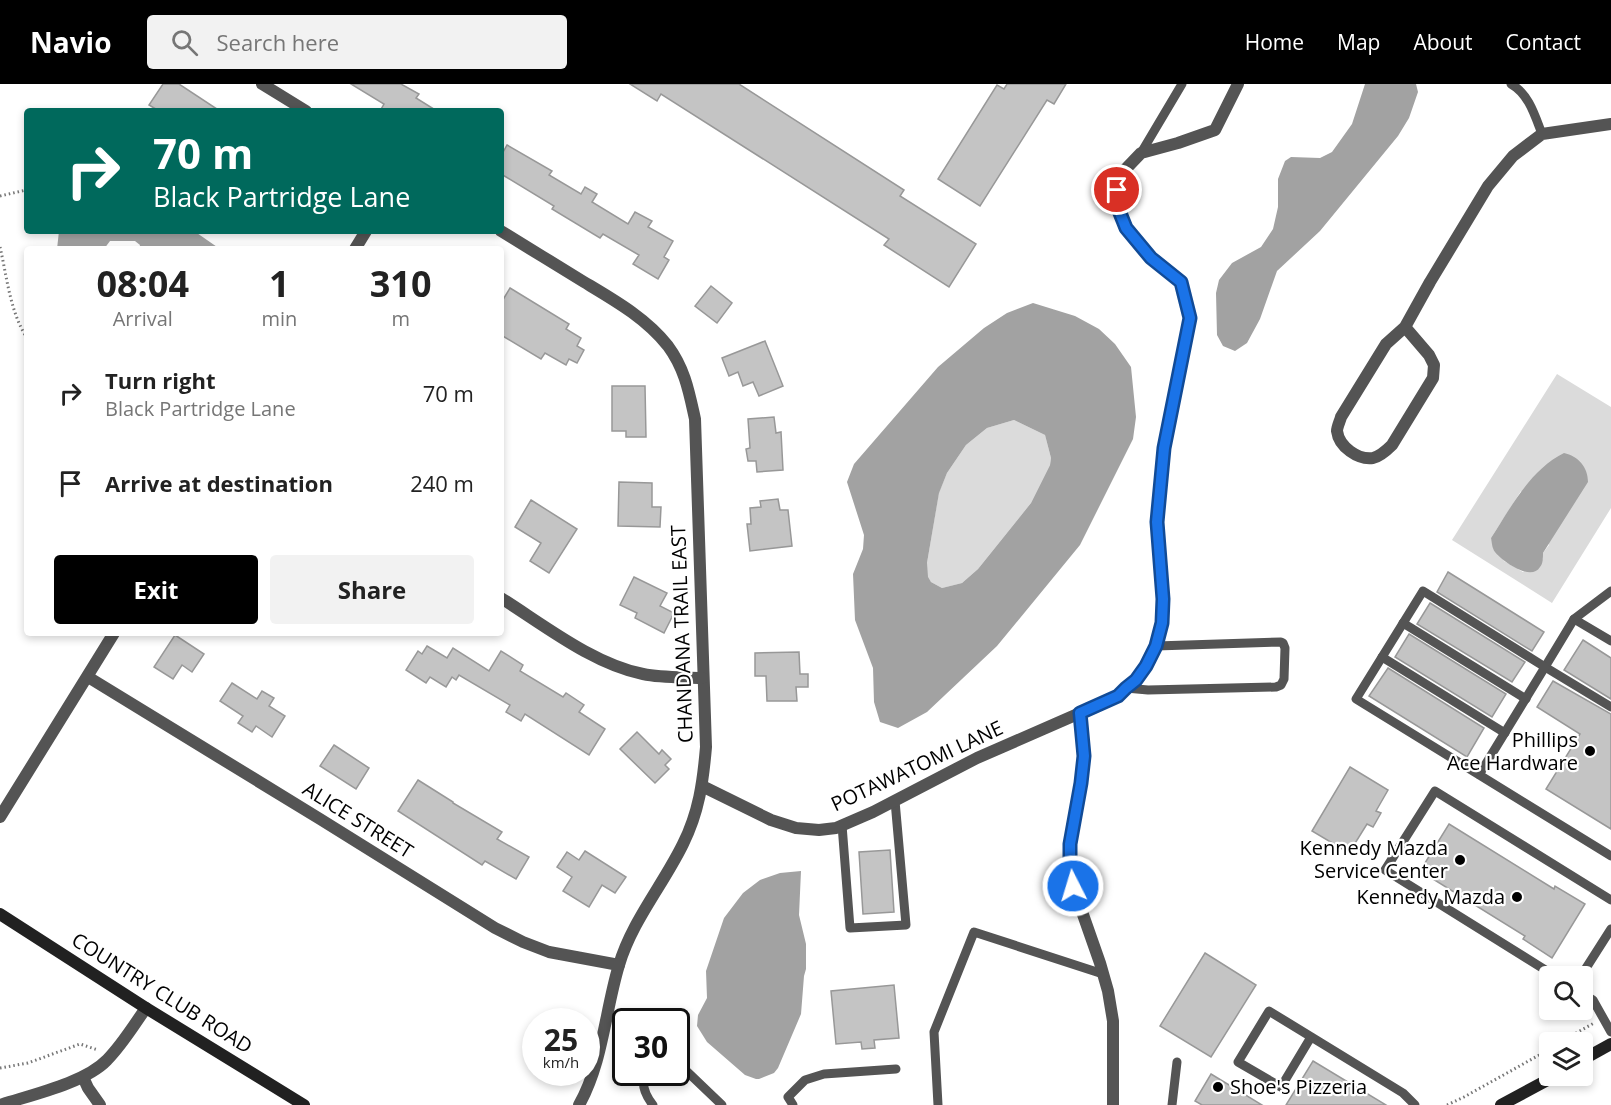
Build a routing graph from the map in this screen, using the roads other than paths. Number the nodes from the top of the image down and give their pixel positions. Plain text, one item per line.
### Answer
1 (262, 84) edge
2 (1182, 84) edge
3 (1238, 84) edge
4 (1511, 84) edge
5 (301, 108) edge
6 (1611, 124) edge
7 (1542, 134) junction
8 (1141, 153) junction
9 (504, 233) edge
10 (1405, 327) junction
11 (1611, 591) edge
12 (504, 600) edge
13 (1574, 619) junction
14 (1403, 623) junction
15 (112, 636) edge
16 (1611, 641) edge
17 (1156, 646) junction
18 (1382, 657) junction
19 (1545, 667) junction
20 (88, 677) junction
21 (702, 678) junction
22 (1126, 688) junction
23 (1526, 699) junction
24 (1611, 707) edge
25 (1080, 713) junction
26 (1505, 733) junction
27 (1479, 775) junction
28 (702, 786) junction
29 (894, 801) junction
30 (0, 818) edge
31 (842, 825) junction
32 (1611, 856) edge
33 (1611, 900) edge
34 (0, 914) edge
35 (1611, 929) edge
36 (619, 964) junction
37 (1540, 966) edge
38 (1587, 966) edge
39 (1103, 974) junction
40 (1593, 1000) edge
41 (146, 1008) junction
42 (1611, 1032) edge
43 (1311, 1037) junction
44 (1611, 1044) edge
45 (1593, 1054) edge
46 (1177, 1062) dead end
47 (896, 1069) dead end
48 (690, 1074) edge
49 (83, 1077) junction
50 (1539, 1084) edge
51 (643, 1086) edge
52 (0, 1105) edge
53 (100, 1105) edge
54 (304, 1105) edge
55 (579, 1105) edge
56 (653, 1105) edge
57 (722, 1105) edge
58 (793, 1105) edge
59 (938, 1105) edge
60 (1113, 1105) edge
61 (1172, 1105) edge
62 (1415, 1105) edge
63 (1500, 1105) edge

1 - 5 street
2 - 8 lane
3 - 8 street
4 - 7 lane
6 - 7 street
7 - 10 street
8 - 17 street, POTAWATOMI LANE
9 - 21 street, CHANDANA TRAIL EAST
10 - 10 street
11 - 13 lane
12 - 21 street
13 - 16 lane
13 - 19 lane
14 - 18 lane
14 - 19 lane
14 - 23 lane
15 - 20 street
17 - 22 street, POTAWATOMI LANE
17 - 22 lane
18 - 26 lane
18 - 27 lane
19 - 23 lane
19 - 24 lane
20 - 30 street
20 - 36 street, ALICE STREET
21 - 28 street, CHANDANA TRAIL EAST
22 - 25 street, POTAWATOMI LANE
23 - 26 lane
25 - 29 street, POTAWATOMI LANE
25 - 39 street
26 - 27 lane
27 - 32 lane
28 - 31 street, POTAWATOMI LANE
28 - 36 street, CHANDANA TRAIL EAST
29 - 31 street, POTAWATOMI LANE
29 - 31 lane
33 - 37 lane
34 - 41 street, COUNTRY CLUB ROAD
35 - 38 lane
36 - 55 street, CHANDANA TRAIL EAST
39 - 59 lane
39 - 60 street
40 - 42 lane
41 - 49 street
41 - 54 street, COUNTRY CLUB ROAD
43 - 43 lane
43 - 62 lane
44 - 45 street
46 - 61 lane
47 - 58 lane
48 - 57 lane
49 - 52 street
49 - 53 street
50 - 63 street
51 - 56 lane

